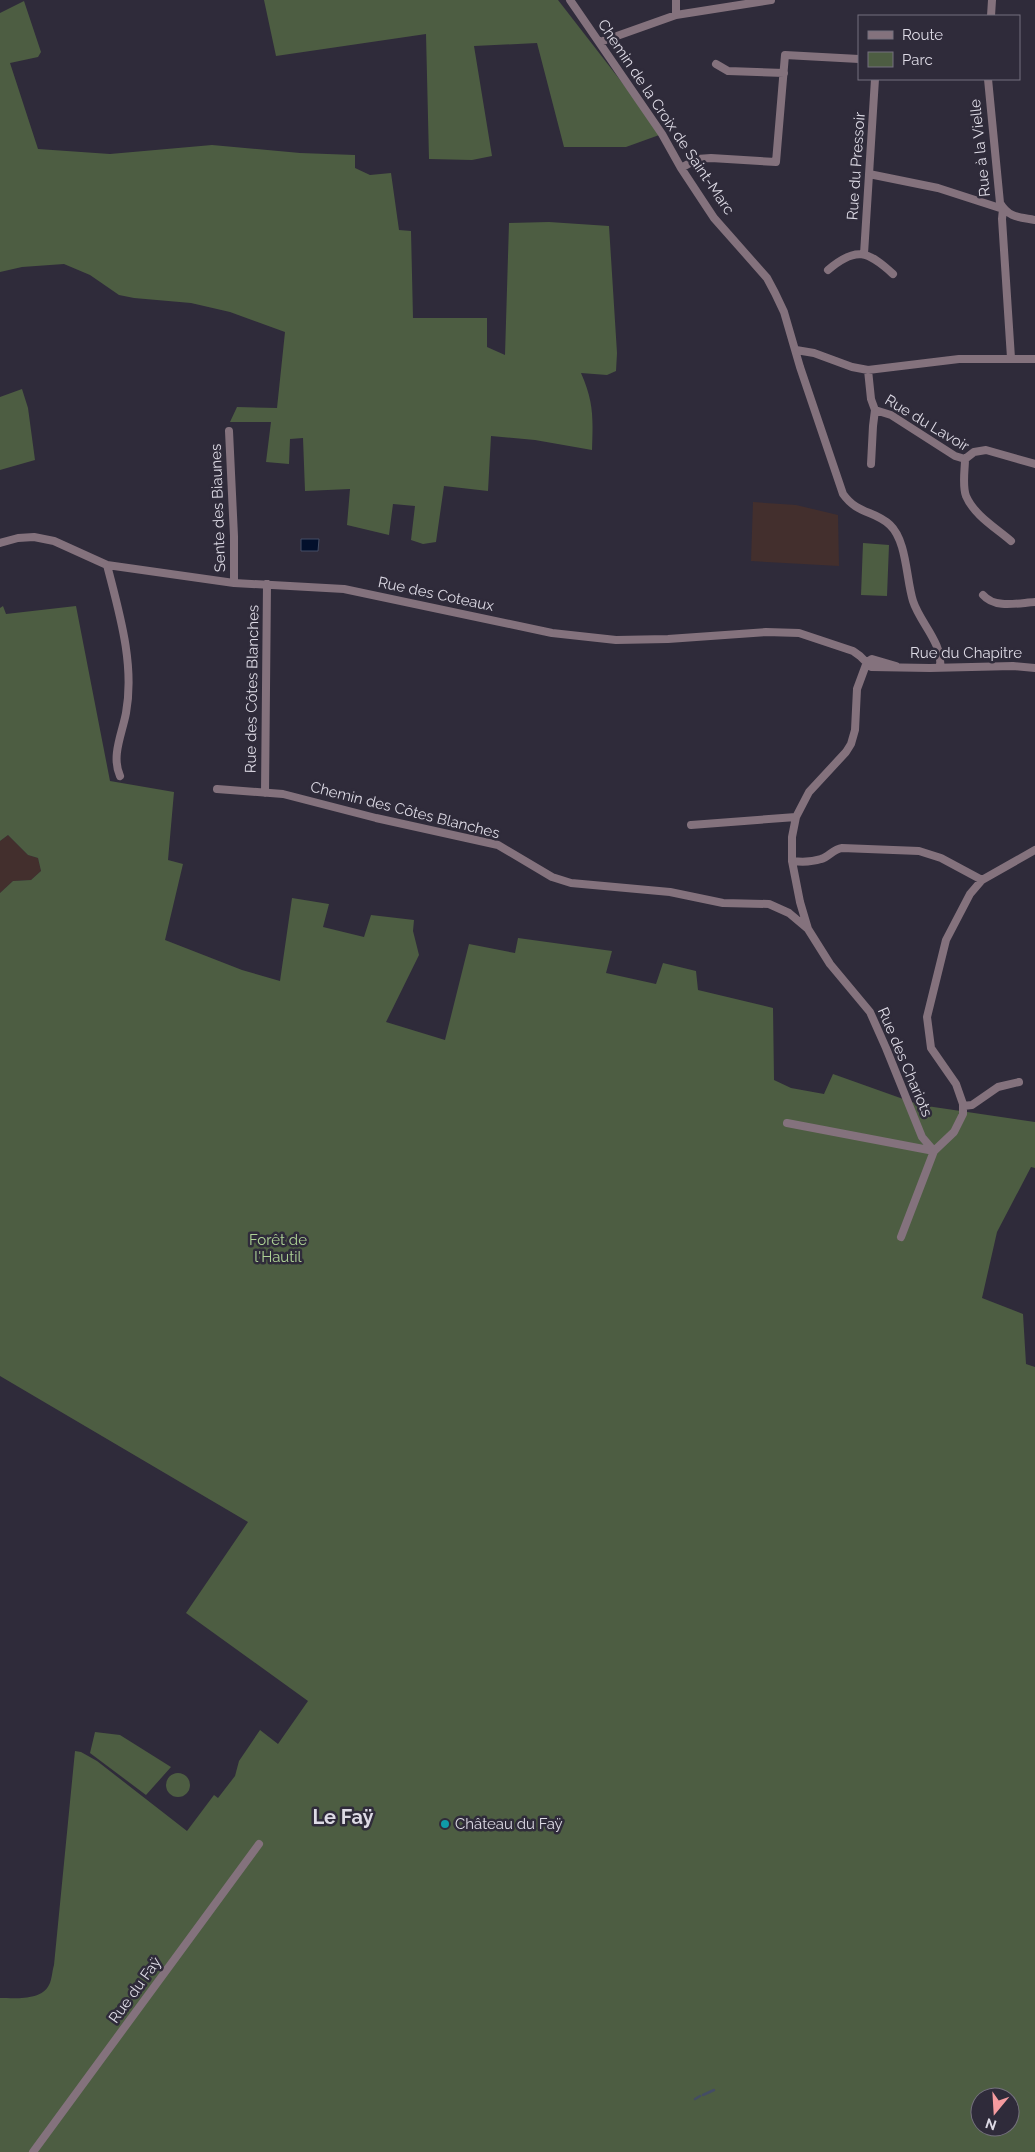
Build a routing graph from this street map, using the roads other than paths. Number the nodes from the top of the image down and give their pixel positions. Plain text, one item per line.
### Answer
1 (570, 0) edge
2 (676, 0) edge
3 (771, 0) edge
4 (992, 0) edge
5 (676, 15) junction
6 (991, 15) edge
7 (600, 42) junction
8 (858, 59) edge
9 (716, 64) dead end
10 (784, 74) junction
11 (875, 80) edge
12 (988, 80) edge
13 (681, 168) junction
14 (869, 174) junction
15 (1003, 209) junction
16 (1035, 220) edge
17 (864, 254) junction
18 (828, 270) dead end
19 (893, 274) dead end
20 (796, 350) junction
21 (1012, 358) junction
22 (1035, 359) edge
23 (868, 370) junction
24 (875, 410) junction
25 (229, 431) dead end
26 (965, 459) junction
27 (871, 464) dead end
28 (1035, 464) edge
29 (1011, 542) dead end
30 (0, 543) edge
31 (106, 565) junction
32 (234, 583) junction
33 (267, 584) junction
34 (982, 595) dead end
35 (1035, 602) edge
36 (867, 662) junction
37 (940, 667) junction
38 (1035, 668) edge
39 (120, 776) dead end
40 (217, 789) dead end
41 (265, 793) junction
42 (796, 816) junction
43 (691, 825) dead end
44 (1035, 850) edge
45 (792, 861) junction
46 (982, 880) junction
47 (808, 929) junction
48 (1019, 1082) dead end
49 (963, 1106) junction
50 (787, 1122) dead end
51 (934, 1151) junction
52 (901, 1237) dead end
53 (258, 1844) dead end
54 (33, 2152) edge

1 - 7 street, Chemin de la Croix de Saint-Marc
2 - 5 street
3 - 5 street
4 - 6 street
5 - 7 street
7 - 13 street, Chemin de la Croix de Saint-Marc
8 - 10 street
9 - 10 street
10 - 13 street
11 - 14 street, Rue du Pressoir
12 - 15 street, Rue à la Vielle
13 - 20 street, Chemin de la Croix de Saint-Marc
14 - 15 street
14 - 17 street, Rue du Pressoir
15 - 16 street, Rue à la Vielle
15 - 21 street
17 - 18 street
17 - 19 street
20 - 23 street
20 - 37 street, Chemin de la Croix de Saint-Marc
21 - 22 street
21 - 23 street
23 - 24 street, Rue du Lavoir
24 - 26 street, Rue du Lavoir
24 - 27 street
25 - 32 street, Sente des Biaunes
26 - 28 street
26 - 29 street, Rue du Lavoir
30 - 31 street, Rue des Coteaux
31 - 32 street, Rue des Coteaux
31 - 39 street
32 - 33 street, Rue des Coteaux
33 - 36 street, Rue des Coteaux
33 - 41 street, Rue des Côtes Blanches
34 - 35 street
36 - 37 street, Rue du Chapitre
36 - 42 street, Rue des Chariots
37 - 38 street, Rue du Chapitre
40 - 41 street, Chemin des Côtes Blanches
41 - 47 street, Chemin des Côtes Blanches
42 - 43 street
42 - 45 street, Rue des Chariots
44 - 46 street
45 - 46 street
45 - 47 street, Rue des Chariots
46 - 49 street
47 - 51 street, Rue des Chariots
48 - 49 street
49 - 51 street
50 - 51 street
51 - 52 street
53 - 54 street, Rue du Faÿ

